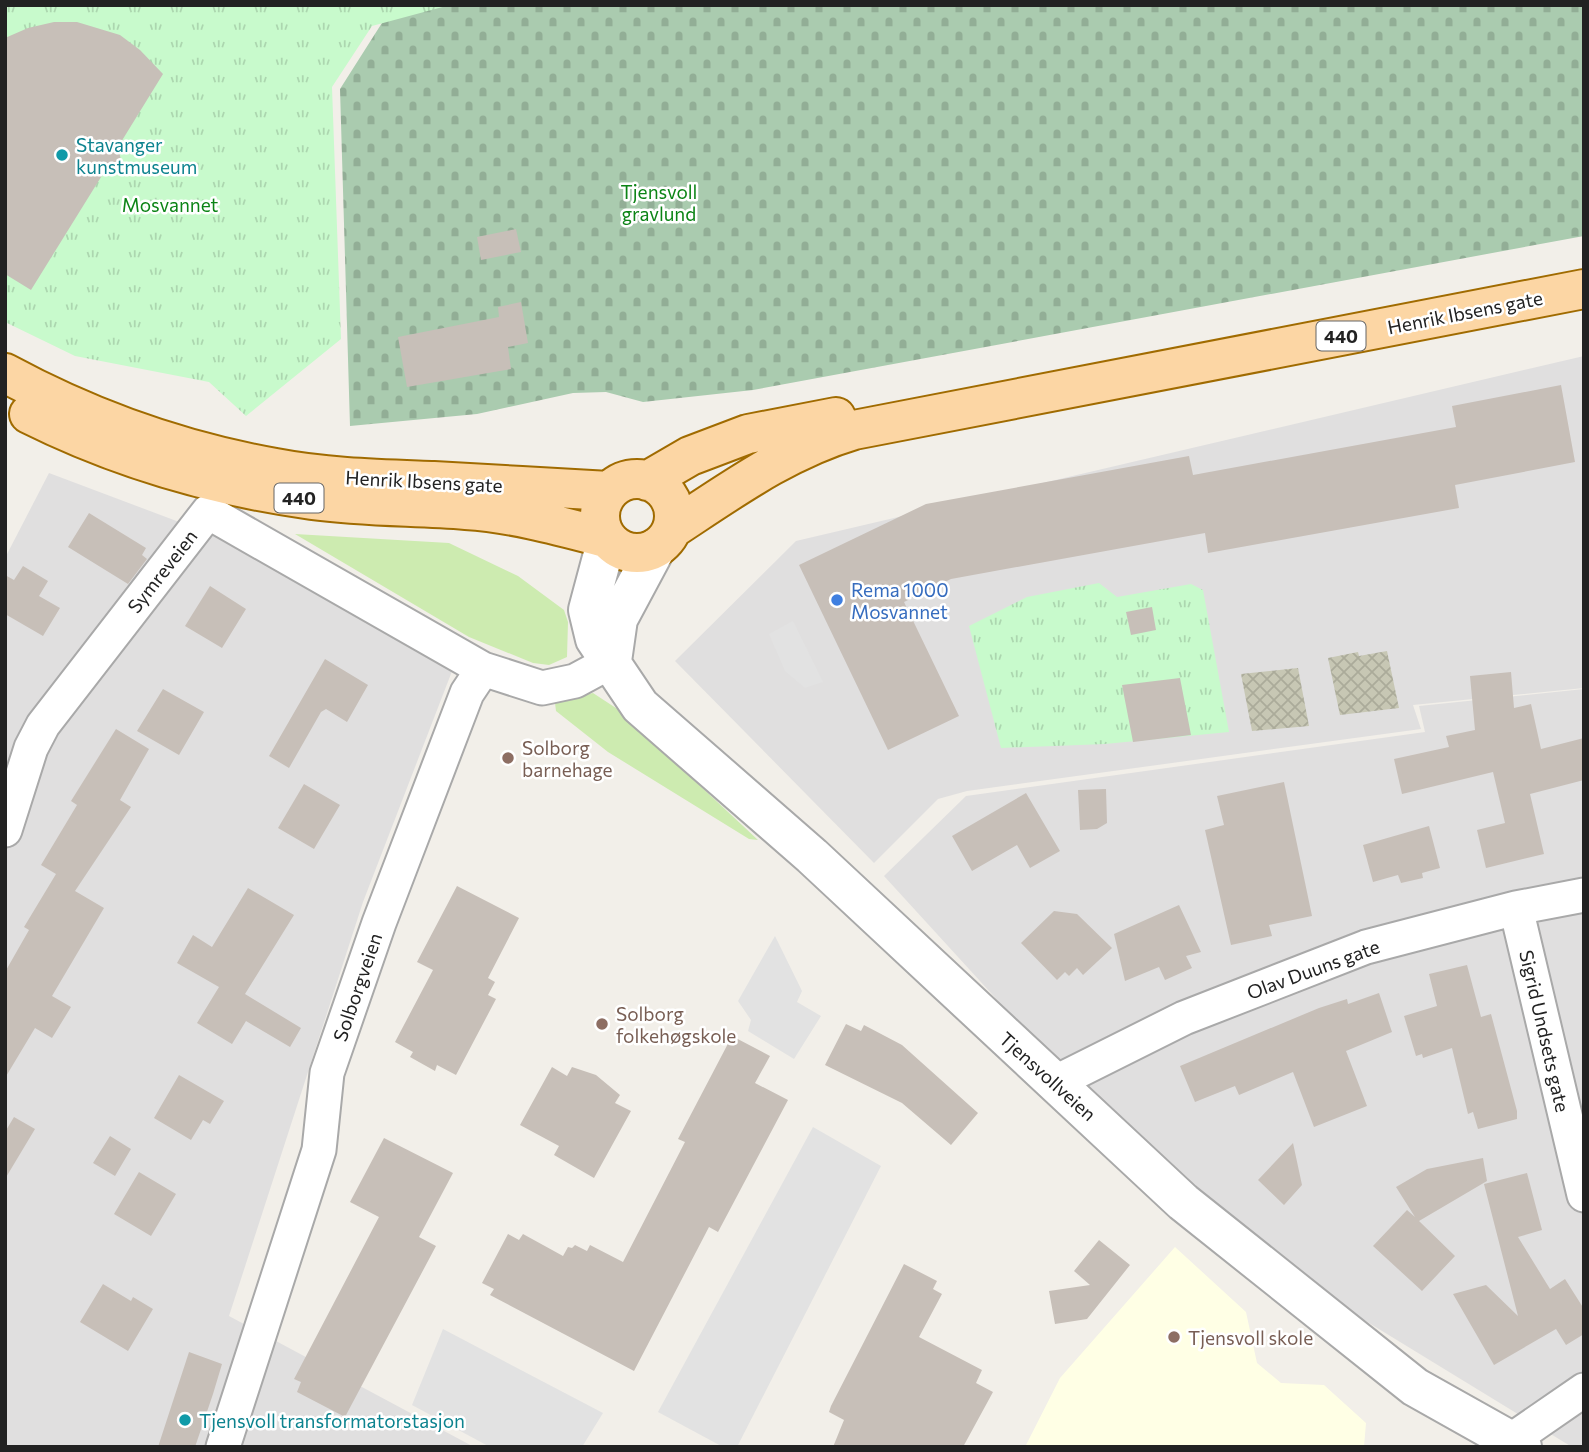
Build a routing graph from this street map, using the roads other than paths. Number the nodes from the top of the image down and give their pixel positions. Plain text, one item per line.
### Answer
1 (1584, 289) edge
2 (5, 373) edge
3 (1098, 383) junction
4 (5, 402) edge
5 (647, 481) junction
6 (609, 491) junction
7 (606, 538) junction
8 (664, 538) junction
9 (612, 661) junction
10 (483, 669) junction
11 (5, 830) edge
12 (1584, 895) edge
13 (1516, 908) junction
14 (1056, 1082) junction
15 (1584, 1195) edge
16 (1584, 1390) edge
17 (1516, 1444) edge
18 (223, 1447) edge

1 - 3 main road, Henrik Ibsens gate / 440
2 - 6 main road, Henrik Ibsens gate / 440
3 - 5 main road, Henrik Ibsens gate / 440
3 - 8 main road, Henrik Ibsens gate / 440
4 - 7 main road, Henrik Ibsens gate / 440
5 - 6 main road, 440
5 - 8 main road
6 - 7 main road
7 - 8 main road, 440
7 - 9 street, Tjensvollveien
8 - 9 street
9 - 10 street
9 - 14 street, Tjensvollveien
10 - 11 street, Symreveien
10 - 18 street, Solborgveien
12 - 13 street, Olav Duuns gate
13 - 14 street, Olav Duuns gate
13 - 15 street, Sigrid Undsets gate
14 - 17 street, Tjensvollveien
16 - 17 street

